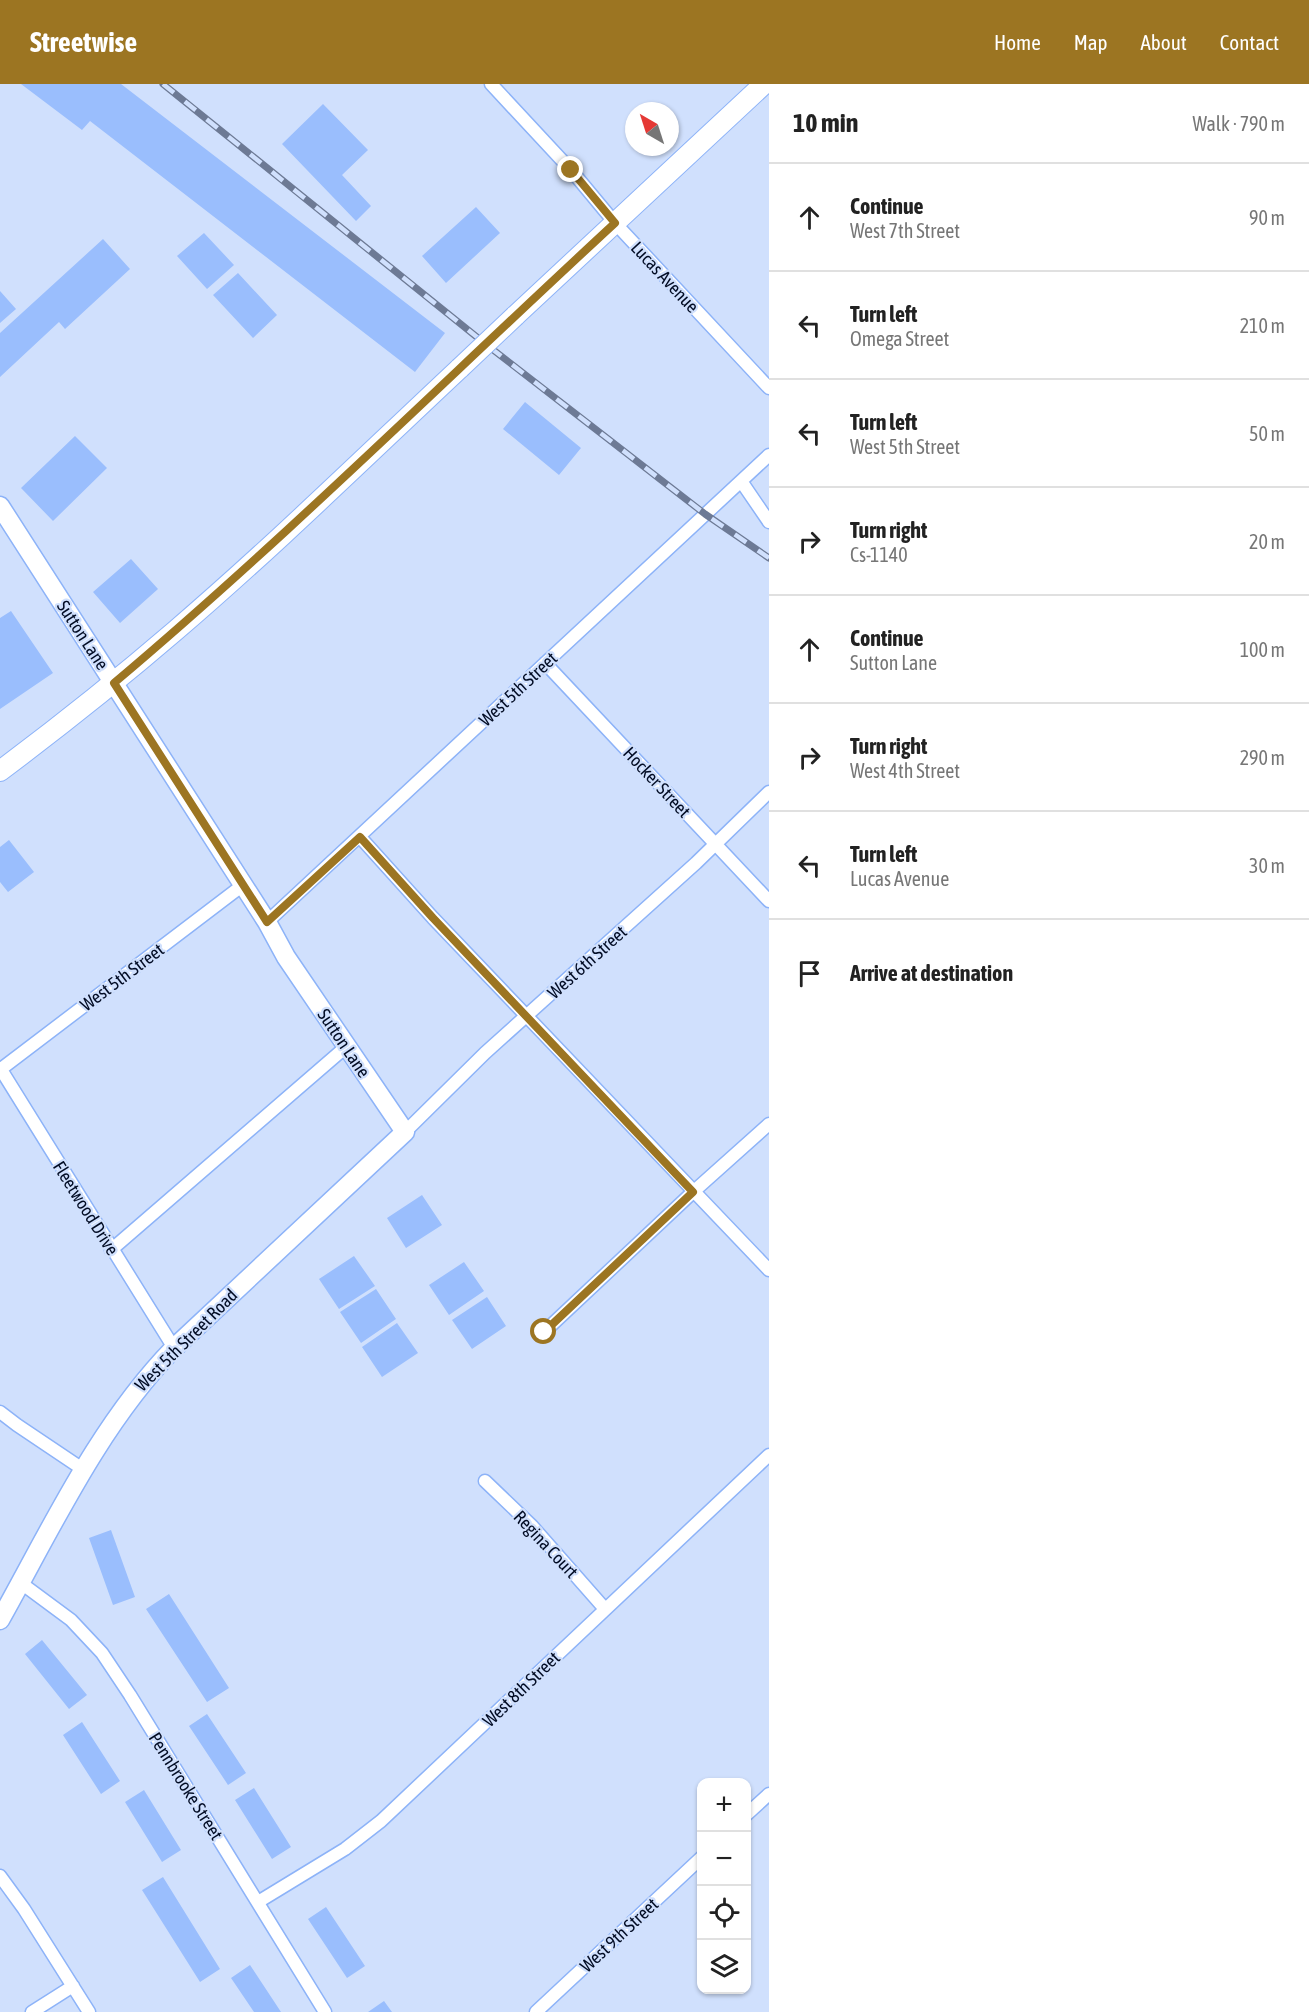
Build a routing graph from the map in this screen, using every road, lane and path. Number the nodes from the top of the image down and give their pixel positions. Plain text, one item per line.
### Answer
1 (491, 84) edge
2 (764, 84) edge
3 (615, 223) junction
4 (769, 388) edge
5 (769, 455) edge
6 (741, 481) junction
7 (0, 506) edge
8 (769, 522) edge
9 (546, 663) junction
10 (114, 683) junction
11 (0, 771) edge
12 (769, 792) edge
13 (360, 837) junction
14 (714, 844) junction
15 (243, 885) junction
16 (769, 901) edge
17 (267, 922) junction
18 (528, 1016) junction
19 (347, 1046) junction
20 (0, 1068) edge
21 (769, 1124) edge
22 (405, 1132) junction
23 (693, 1192) junction
24 (111, 1250) junction
25 (769, 1270) edge
26 (544, 1332) dead end
27 (174, 1348) junction
28 (0, 1412) edge
29 (769, 1455) edge
30 (84, 1470) junction
31 (485, 1481) dead end
32 (21, 1583) junction
33 (605, 1609) junction
34 (0, 1620) edge
35 (769, 1794) edge
36 (751, 1811) edge
37 (697, 1862) edge
38 (0, 1876) edge
39 (258, 1902) junction
40 (73, 1986) junction
41 (32, 2012) edge
42 (89, 2012) edge
43 (325, 2012) edge
44 (536, 2012) edge

1 - 3 street, Lucas Avenue
2 - 3 main road
3 - 4 street, Lucas Avenue
3 - 10 main road, bridge
5 - 6 street, West 5th Street
6 - 8 street
6 - 9 street, West 5th Street
7 - 10 street, Sutton Lane
9 - 13 street, West 5th Street
9 - 14 street, Hocker Street
10 - 11 main road
10 - 15 street, Sutton Lane
12 - 14 street, West 6th Street
13 - 17 street, West 5th Street
13 - 18 street
14 - 16 street, Hocker Street
14 - 18 street, West 6th Street
15 - 17 street, Sutton Lane
15 - 20 street, West 5th Street
17 - 19 street, Sutton Lane
18 - 22 street, West 6th Street
18 - 23 street
19 - 22 street, Sutton Lane
19 - 24 street
20 - 24 street, Fleetwood Drive
21 - 23 street
22 - 27 street, West 5th Street Road
23 - 25 street
23 - 26 street
24 - 27 street, Fleetwood Drive
27 - 30 street, West 5th Street Road
28 - 30 street
29 - 33 street, West 8th Street
30 - 32 street, West 5th Street Road
31 - 33 street, Regina Court
32 - 34 street, West 5th Street Road
32 - 39 street, Pennbrooke Street
33 - 39 street, West 8th Street
35 - 36 street
37 - 44 street, West 9th Street
38 - 40 street
39 - 43 street, Pennbrooke Street
40 - 41 street
40 - 42 street

